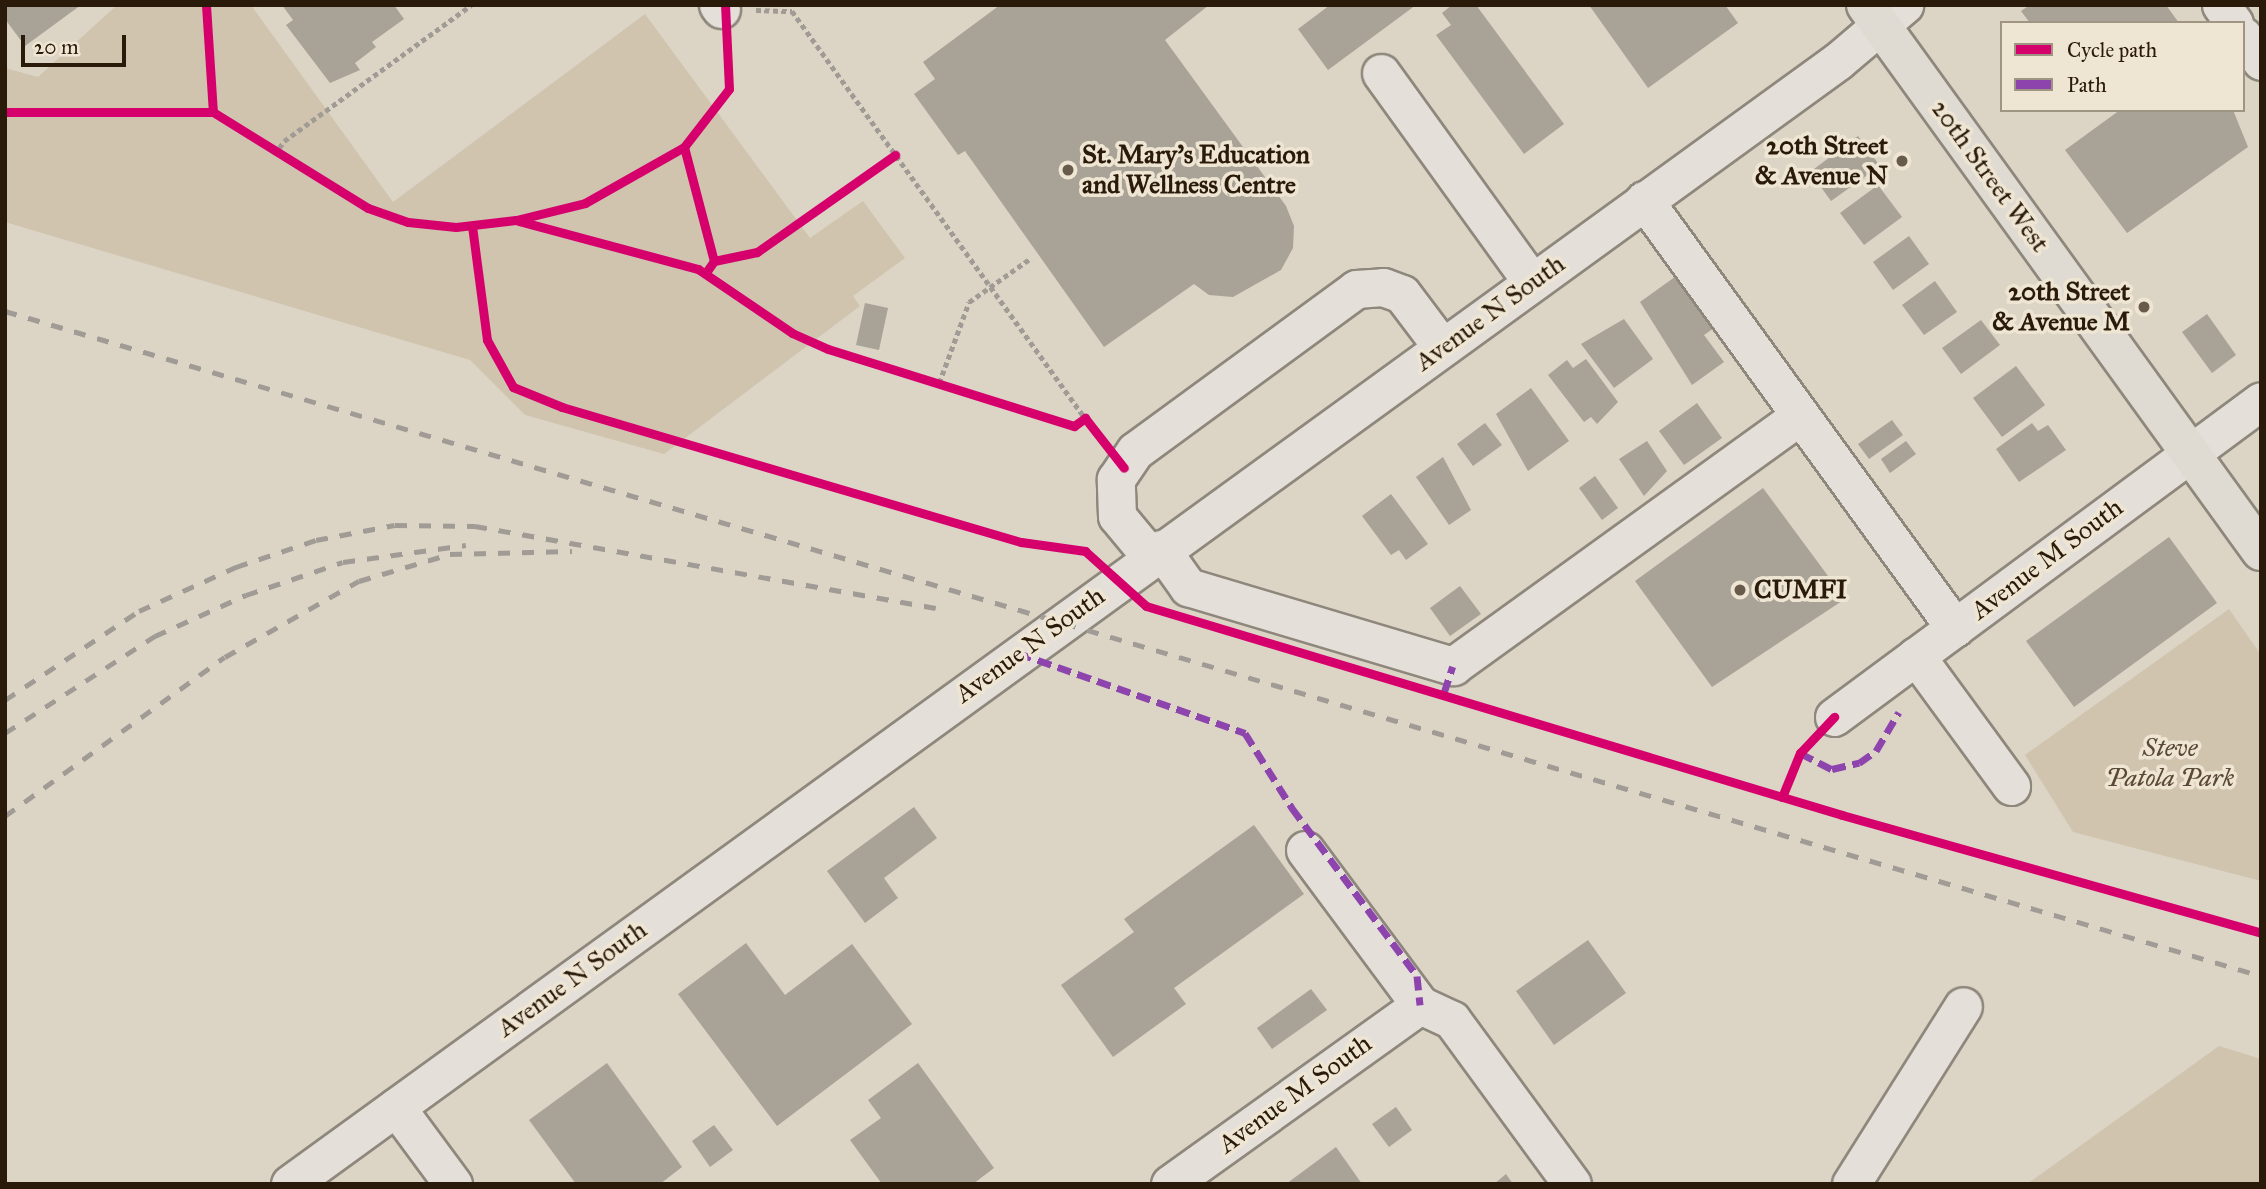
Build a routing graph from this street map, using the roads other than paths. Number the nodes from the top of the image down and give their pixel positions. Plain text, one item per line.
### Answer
1 (2221, 5) edge
2 (1884, 12) edge
3 (2233, 21) edge
4 (2245, 39) edge
5 (2261, 61) edge
6 (1381, 73) dead end
7 (1644, 200) junction
8 (1532, 282) junction
9 (1442, 347) junction
10 (2261, 401) edge
11 (1798, 417) junction
12 (2190, 453) junction
13 (2261, 551) edge
14 (1156, 553) junction
15 (1955, 628) junction
16 (1916, 656) junction
17 (1834, 717) dead end
18 (2011, 786) dead end
19 (1305, 850) dead end
20 (1420, 1005) junction
21 (1963, 1006) dead end
22 (396, 1107) junction
23 (290, 1184) edge
24 (453, 1184) edge
25 (1170, 1184) edge
26 (1572, 1184) edge
27 (1851, 1184) edge

1 - 3 street
2 - 7 street, Avenue N South
2 - 12 main road, 20th Street West
4 - 5 street
6 - 8 street
7 - 8 street, Avenue N South
7 - 11 street
8 - 9 street, Avenue N South
9 - 14 street, Avenue N South
9 - 14 street
10 - 12 street, Avenue M South
11 - 14 street
11 - 15 street
12 - 13 main road, 20th Street West
12 - 15 street, Avenue M South
14 - 22 street, Avenue N South
15 - 16 street, Avenue M South
16 - 17 street, Avenue M South
16 - 18 street
19 - 20 street
20 - 25 street, Avenue M South
20 - 26 street
21 - 27 street
22 - 23 street, Avenue N South
22 - 24 street

